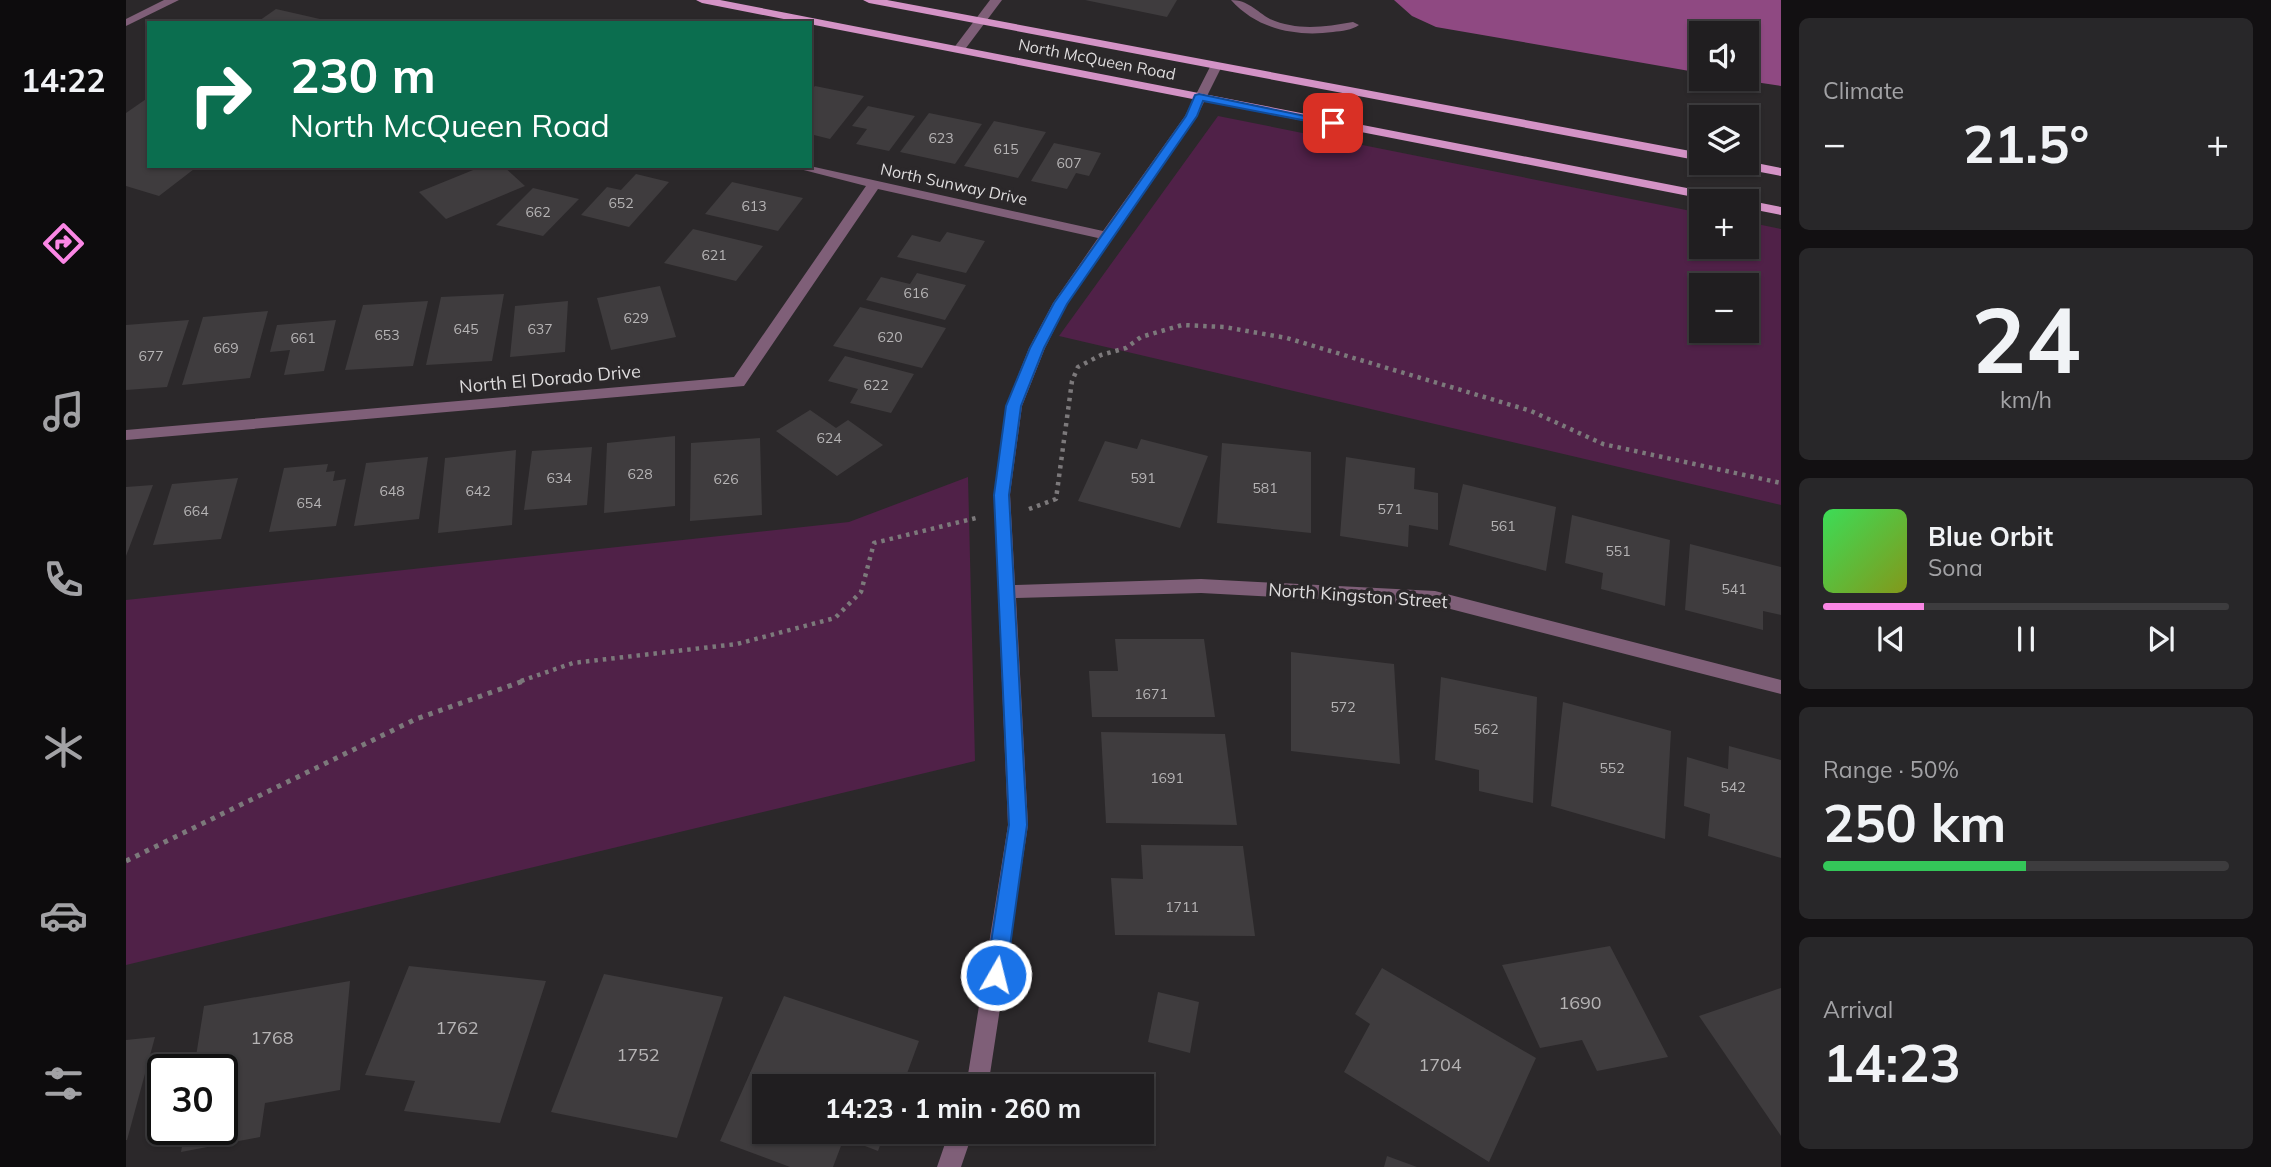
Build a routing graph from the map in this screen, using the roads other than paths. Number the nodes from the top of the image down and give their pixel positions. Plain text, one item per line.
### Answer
1 (173, 0) edge
2 (702, 0) edge
3 (869, 0) edge
4 (996, 0) edge
5 (1237, 0) edge
6 (981, 21) junction
7 (126, 23) edge
8 (1353, 25) dead end
9 (959, 49) junction
10 (1216, 66) junction
11 (1199, 97) junction
12 (1689, 154) edge
13 (803, 168) edge
14 (1759, 168) edge
15 (1781, 172) edge
16 (874, 184) junction
17 (1689, 192) edge
18 (1759, 207) edge
19 (1781, 211) edge
20 (1107, 236) junction
21 (126, 435) edge
22 (1008, 592) junction
23 (1781, 687) edge
24 (979, 1074) edge
25 (957, 1144) edge
26 (949, 1167) edge

1 - 7 street
2 - 9 main road, North McQueen Road
3 - 6 main road, North McQueen Road
4 - 6 street
5 - 8 street
6 - 9 street
6 - 10 main road, North McQueen Road
9 - 11 main road, North McQueen Road
10 - 11 street
10 - 12 main road, North McQueen Road
11 - 17 main road, North McQueen Road
11 - 20 street
13 - 16 street, North Sunway Drive
14 - 15 main road
16 - 20 street, North Sunway Drive
16 - 21 street, North El Dorado Drive
18 - 19 main road
20 - 22 street
22 - 23 street, North Kingston Street
22 - 24 street
25 - 26 street

